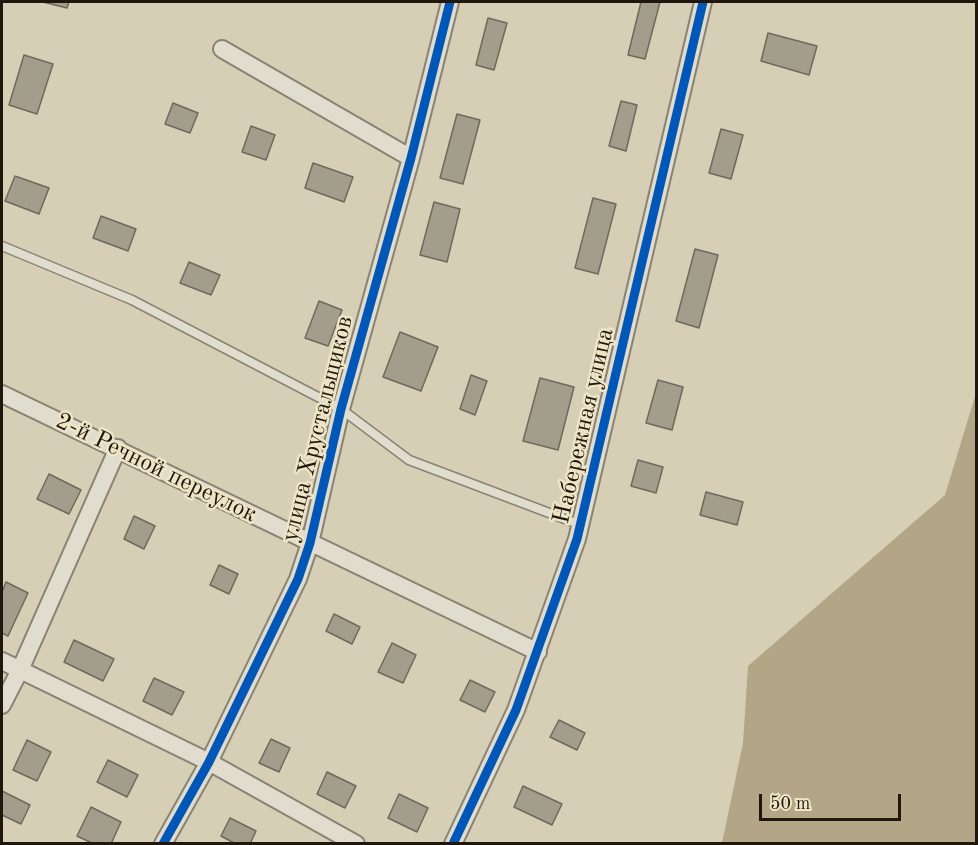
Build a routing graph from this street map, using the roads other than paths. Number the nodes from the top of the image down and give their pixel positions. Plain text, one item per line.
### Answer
1 (450, 2) edge
2 (703, 2) edge
3 (222, 49) dead end
4 (411, 158) junction
5 (2, 246) edge
6 (2, 394) edge
7 (341, 408) junction
8 (118, 448) junction
9 (580, 525) junction
10 (310, 543) junction
11 (538, 652) junction
12 (2, 662) edge
13 (20, 670) junction
14 (2, 705) edge
15 (209, 762) junction
16 (163, 843) edge
17 (356, 843) edge
18 (453, 843) edge

1 - 4 street, улица Хрустальщиков
2 - 9 street, Набережная улица
3 - 4 street
4 - 7 street, улица Хрустальщиков
5 - 7 lane
6 - 8 street, 2-й Речной переулок
7 - 9 lane
7 - 10 street, улица Хрустальщиков
8 - 10 street, 2-й Речной переулок
8 - 13 street
9 - 11 street, Набережная улица
10 - 11 street, 2-й Речной переулок
10 - 15 street, улица Хрустальщиков
11 - 18 street, Набережная улица
12 - 13 street
13 - 14 street
13 - 15 street
15 - 16 street, улица Хрустальщиков
15 - 17 street

